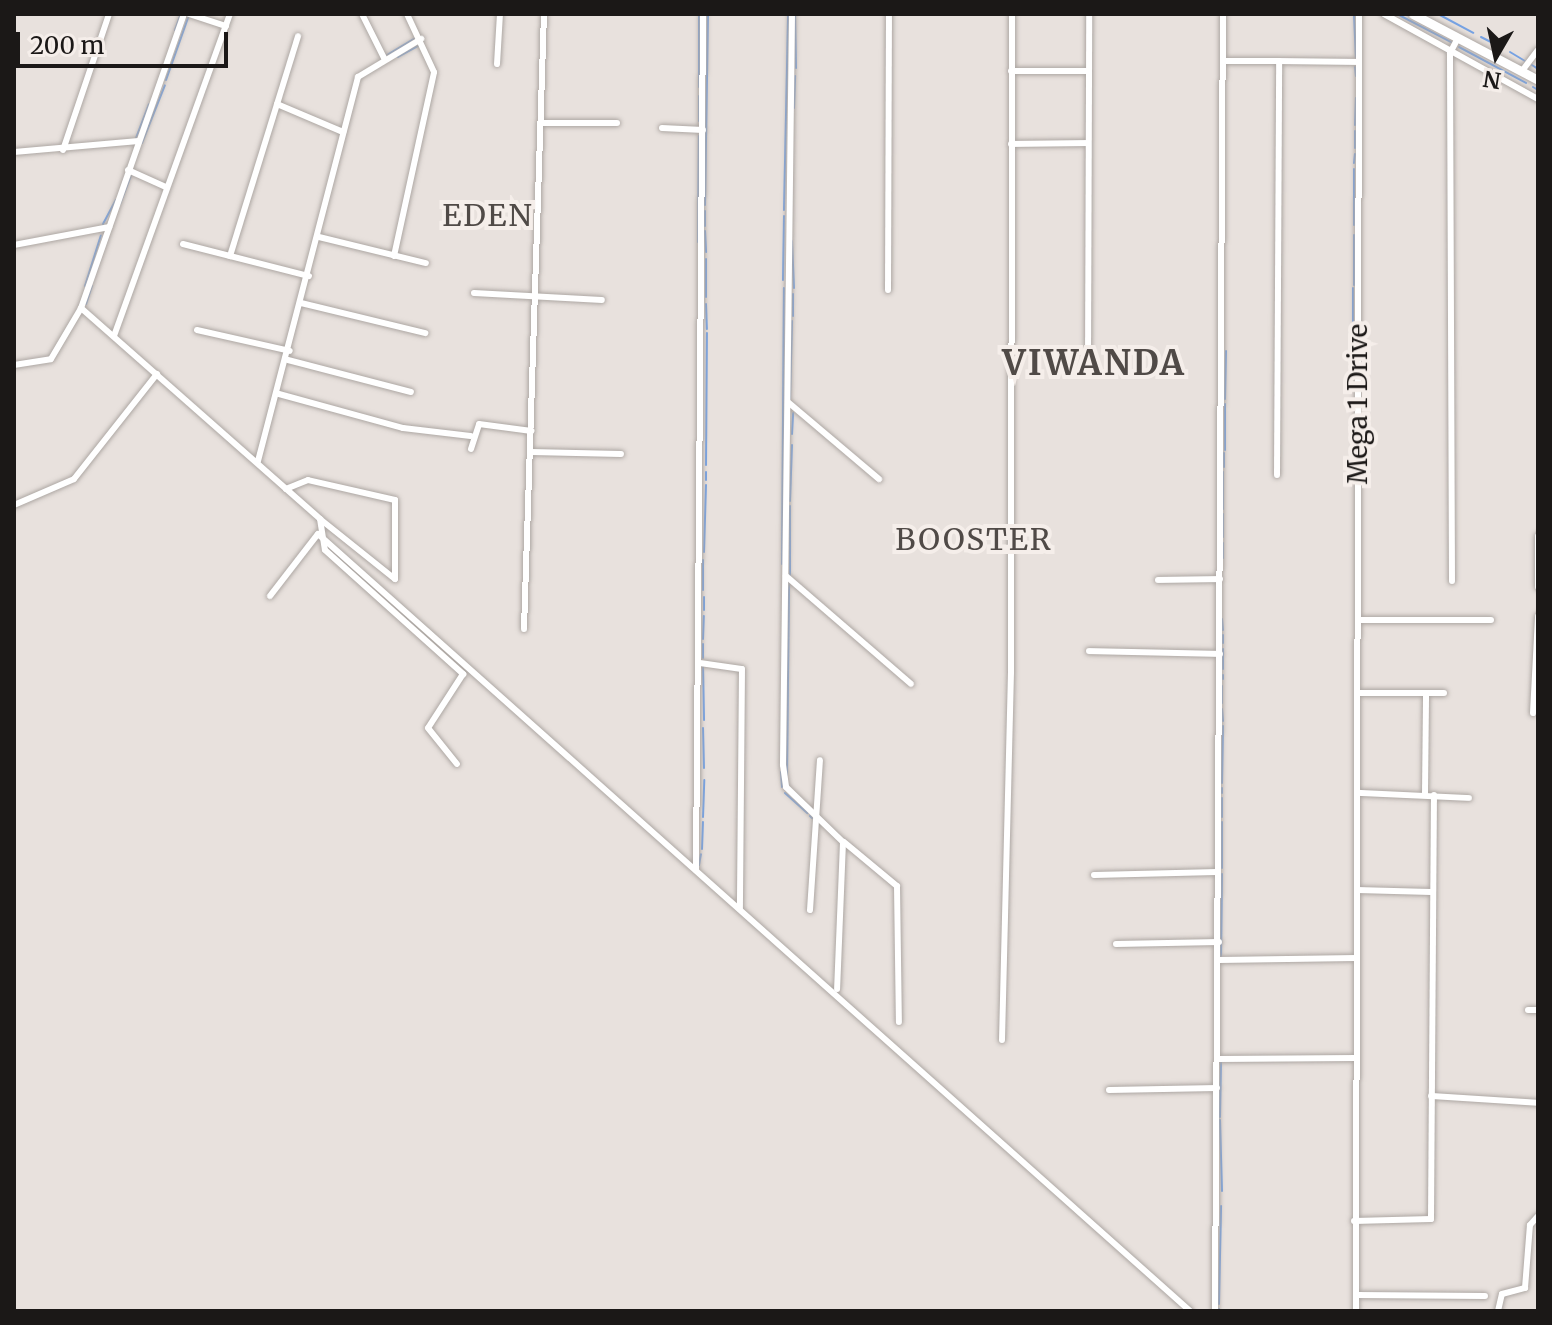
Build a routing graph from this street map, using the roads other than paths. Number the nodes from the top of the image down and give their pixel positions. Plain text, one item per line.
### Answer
1 (109, 14) edge
2 (187, 14) edge
3 (230, 14) edge
4 (362, 14) edge
5 (407, 14) edge
6 (500, 14) edge
7 (544, 14) edge
8 (703, 14) edge
9 (792, 14) edge
10 (889, 14) edge
11 (1012, 14) edge
12 (1089, 14) edge
13 (1223, 14) edge
14 (1359, 14) edge
15 (1384, 14) edge
16 (1413, 14) edge
17 (226, 26) junction
18 (298, 36) dead end
19 (1458, 38) junction
20 (421, 39) junction
21 (1538, 50) edge
22 (1450, 53) junction
23 (385, 60) junction
24 (1223, 61) junction
25 (1279, 61) junction
26 (1359, 62) junction
27 (497, 64) dead end
28 (1011, 71) junction
29 (1089, 71) junction
30 (1522, 71) junction
31 (1538, 80) edge
32 (1538, 99) edge
33 (277, 104) junction
34 (542, 123) junction
35 (617, 123) dead end
36 (662, 128) dead end
37 (703, 130) junction
38 (343, 132) junction
39 (139, 141) junction
40 (1087, 143) junction
41 (1011, 144) junction
42 (63, 150) junction
43 (14, 152) edge
44 (128, 170) junction
45 (166, 187) junction
46 (109, 227) junction
47 (319, 237) junction
48 (183, 244) dead end
49 (14, 245) edge
50 (230, 256) junction
51 (394, 256) junction
52 (426, 263) dead end
53 (309, 276) junction
54 (888, 290) dead end
55 (474, 293) dead end
56 (535, 296) junction
57 (602, 300) dead end
58 (301, 303) junction
59 (81, 308) junction
60 (197, 330) dead end
61 (425, 333) dead end
62 (114, 336) junction
63 (289, 356) junction
64 (14, 365) edge
65 (1088, 365) dead end
66 (157, 374) junction
67 (411, 392) dead end
68 (279, 394) junction
69 (789, 403) junction
70 (532, 431) junction
71 (471, 436) junction
72 (471, 449) dead end
73 (531, 452) junction
74 (621, 454) dead end
75 (258, 461) junction
76 (1277, 475) dead end
77 (879, 479) dead end
78 (286, 489) junction
79 (14, 505) edge
80 (320, 519) junction
81 (318, 534) junction
82 (1538, 536) edge
83 (786, 576) junction
84 (1220, 579) junction
85 (1158, 580) dead end
86 (1452, 581) dead end
87 (1538, 587) edge
88 (270, 596) dead end
89 (1538, 616) edge
90 (1358, 620) junction
91 (1491, 620) dead end
92 (524, 629) dead end
93 (1089, 651) dead end
94 (1220, 654) junction
95 (700, 663) junction
96 (911, 684) dead end
97 (1358, 693) junction
98 (1426, 693) junction
99 (1444, 693) dead end
100 (1533, 713) dead end
101 (820, 760) dead end
102 (457, 764) dead end
103 (1359, 793) junction
104 (1425, 794) junction
105 (1434, 795) junction
106 (1469, 798) dead end
107 (815, 816) junction
108 (843, 842) junction
109 (696, 870) junction
110 (1217, 872) junction
111 (1094, 875) dead end
112 (1357, 890) junction
113 (1431, 892) junction
114 (740, 909) junction
115 (810, 910) dead end
116 (1219, 942) junction
117 (1116, 944) dead end
118 (1356, 958) junction
119 (1219, 960) junction
120 (837, 989) dead end
121 (1528, 1010) dead end
122 (1538, 1010) edge
123 (899, 1022) dead end
124 (1002, 1040) dead end
125 (1356, 1058) junction
126 (1217, 1059) junction
127 (1217, 1088) junction
128 (1109, 1090) dead end
129 (1431, 1096) junction
130 (1538, 1103) edge
131 (1538, 1216) edge
132 (1354, 1221) junction
133 (1357, 1295) junction
134 (1485, 1296) dead end
135 (1190, 1311) edge
136 (1215, 1311) edge
137 (1356, 1311) edge
138 (1498, 1311) edge

1 - 42 street
2 - 17 street
2 - 39 street
3 - 17 street
4 - 23 street
5 - 20 street
6 - 27 street
7 - 34 street
8 - 37 street
9 - 69 street
10 - 54 street
11 - 28 street
12 - 29 street
13 - 24 street
14 - 26 street, Mega 1 Drive
15 - 22 street
16 - 19 main road
17 - 45 street
18 - 33 street
19 - 22 street
19 - 30 main road
20 - 23 street
20 - 51 street
21 - 30 street
22 - 32 street
22 - 86 street
23 - 38 street
24 - 25 street
24 - 84 street
25 - 26 street
25 - 76 street
26 - 90 street, Mega 1 Drive
28 - 29 street
28 - 41 street
29 - 40 street
30 - 31 main road
33 - 38 street
33 - 50 street
34 - 35 street
34 - 56 street
36 - 37 street
37 - 95 street
38 - 47 street
39 - 42 street
39 - 44 street
40 - 41 street
40 - 65 street
41 - 124 street
42 - 43 street
44 - 45 street
44 - 46 street
45 - 62 street
46 - 49 street
46 - 59 street
47 - 51 street
47 - 53 street
48 - 50 street
50 - 53 street
51 - 52 street
53 - 58 street
55 - 56 street
56 - 57 street
56 - 70 street
58 - 61 street
58 - 63 street
59 - 62 street
59 - 64 street
60 - 63 street
62 - 66 street
63 - 67 street
63 - 68 street
66 - 75 street
66 - 79 street
68 - 71 street
68 - 75 street
69 - 77 street
69 - 83 street
70 - 71 street
70 - 73 street
71 - 72 street
73 - 74 street
73 - 92 street
75 - 78 street
78 - 80 street
78 - 80 street
80 - 81 street
81 - 88 street
81 - 102 street
81 - 109 street
82 - 87 street
83 - 96 street
83 - 107 street
84 - 85 street
84 - 94 street
89 - 100 street
90 - 91 street
90 - 97 street, Mega 1 Drive
93 - 94 street
94 - 110 street
95 - 109 street
95 - 114 street
97 - 98 street
97 - 103 street, Mega 1 Drive
98 - 99 street
98 - 104 street
101 - 107 street
103 - 104 street
103 - 112 street, Mega 1 Drive
104 - 105 street
105 - 106 street
105 - 113 street
107 - 108 street
107 - 115 street
108 - 120 street
108 - 123 street
109 - 114 street
110 - 111 street
110 - 116 street
112 - 113 street
112 - 118 street, Mega 1 Drive
113 - 129 street
114 - 135 street
116 - 117 street
116 - 119 street
118 - 119 street
118 - 125 street, Mega 1 Drive
119 - 126 street
121 - 122 street
125 - 126 street
125 - 132 street, Mega 1 Drive
126 - 127 street
127 - 128 street
127 - 136 street
129 - 130 street
129 - 132 street
131 - 138 street
132 - 133 street, Mega 1 Drive
133 - 134 street
133 - 137 street, Mega 1 Drive

